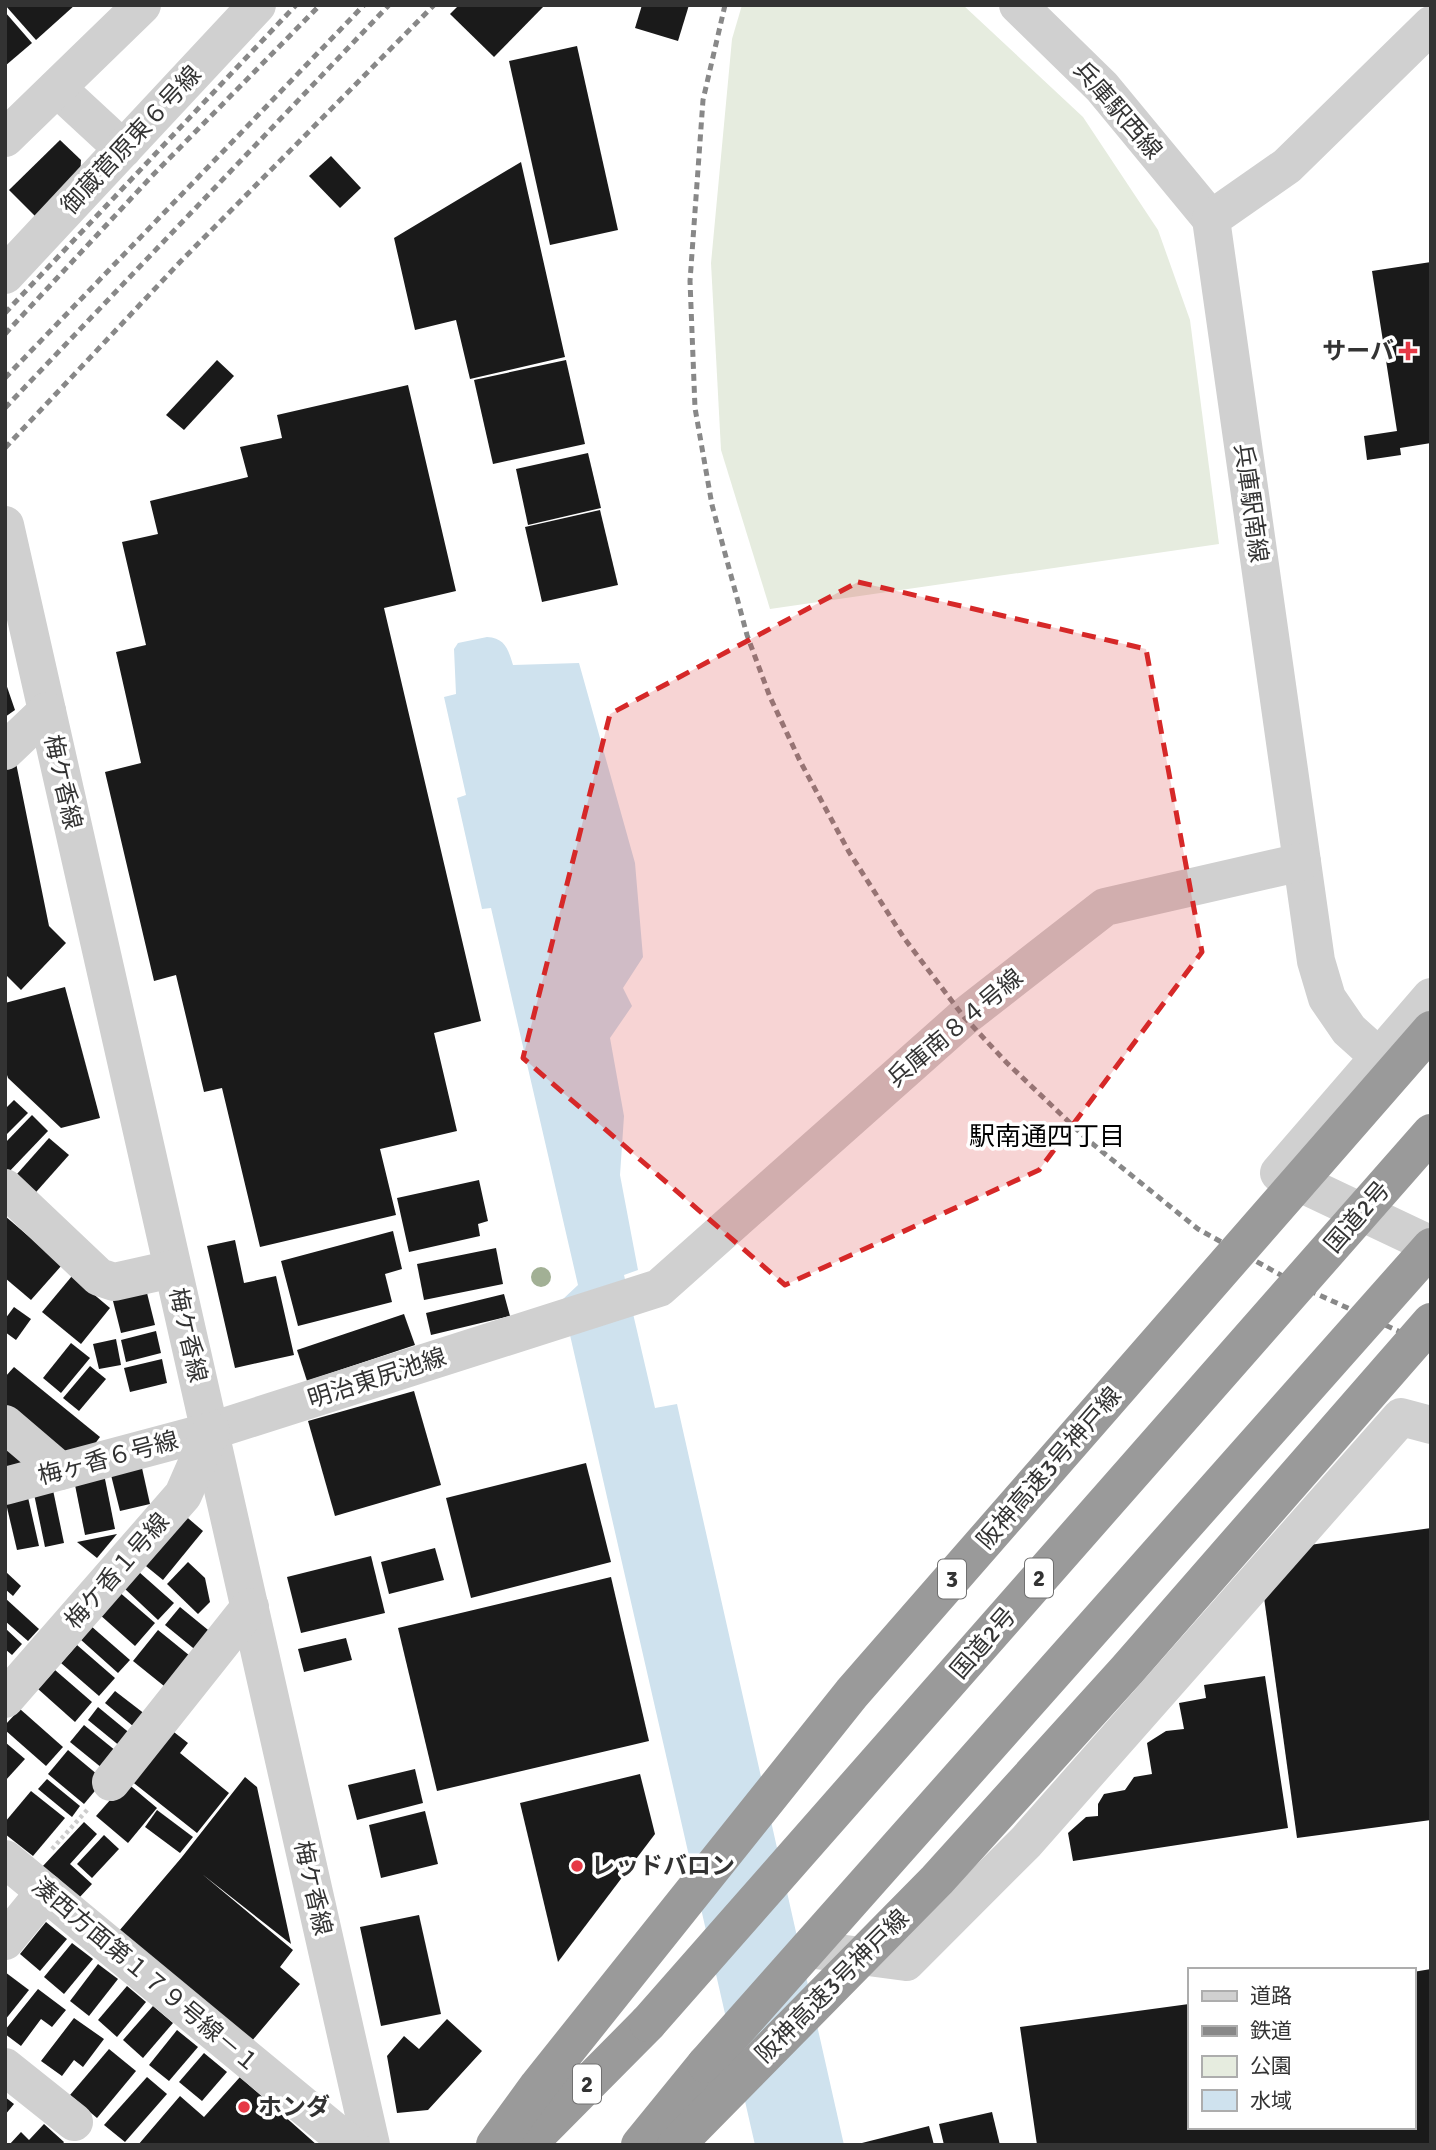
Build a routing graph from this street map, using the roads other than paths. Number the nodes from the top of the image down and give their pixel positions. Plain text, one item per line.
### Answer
1 (142, 5) edge
2 (257, 5) edge
3 (1018, 5) edge
4 (1431, 24) edge
5 (57, 88) junction
6 (5, 138) edge
7 (123, 149) junction
8 (1211, 219) junction
9 (5, 275) edge
10 (5, 525) edge
11 (47, 711) junction
12 (5, 751) edge
13 (1302, 862) junction
14 (1431, 997) edge
15 (1431, 1030) edge
16 (1380, 1057) junction
17 (1431, 1133) edge
18 (5, 1188) edge
19 (1431, 1246) edge
20 (172, 1269) junction
21 (659, 1288) joint
22 (1431, 1322) edge
23 (1416, 1421) edge
24 (5, 1424) edge
25 (211, 1430) junction
26 (60, 1471) junction
27 (5, 1486) edge
28 (250, 1606) junction
29 (5, 1699) edge
30 (111, 1782) road end
31 (26, 1876) edge
32 (5, 1941) edge
33 (808, 1949) junction
34 (5, 2067) edge
35 (74, 2122) dead end
36 (351, 2145) edge
37 (371, 2145) edge
38 (495, 2145) edge
39 (527, 2145) edge
40 (640, 2145) edge
41 (676, 2145) edge

1 - 5 street
2 - 7 street, 御蔵菅原東６号線
3 - 8 street, 兵庫駅西線
4 - 8 street
5 - 6 street
5 - 7 street
7 - 9 street, 御蔵菅原東６号線
8 - 13 street, 兵庫駅南線
10 - 11 street, 梅ケ香線
11 - 12 street
11 - 20 street, 梅ケ香線
13 - 16 street, 兵庫駅南線
13 - 21 street, 兵庫南８４号線
14 - 16 street
15 - 38 highway, 阪神高速3号神戸線 / 3, bridge
16 - 19 street
17 - 39 highway, 国道2号 / 2, bridge
18 - 20 street
19 - 33 highway, bridge
20 - 25 street, 梅ケ香線
21 - 25 street, 明治東尻池線
22 - 41 highway, 阪神高速3号神戸線, bridge
23 - 33 street
24 - 26 street
25 - 26 street, 梅ヶ香６号線
25 - 28 street, 梅ケ香線
25 - 29 street, 梅ケ香１号線
26 - 27 street, 梅ヶ香６号線
28 - 30 street
28 - 37 street, 梅ケ香線
31 - 32 street
31 - 36 street, 湊西方面第１７９号線－１
33 - 40 highway, bridge
34 - 35 street

